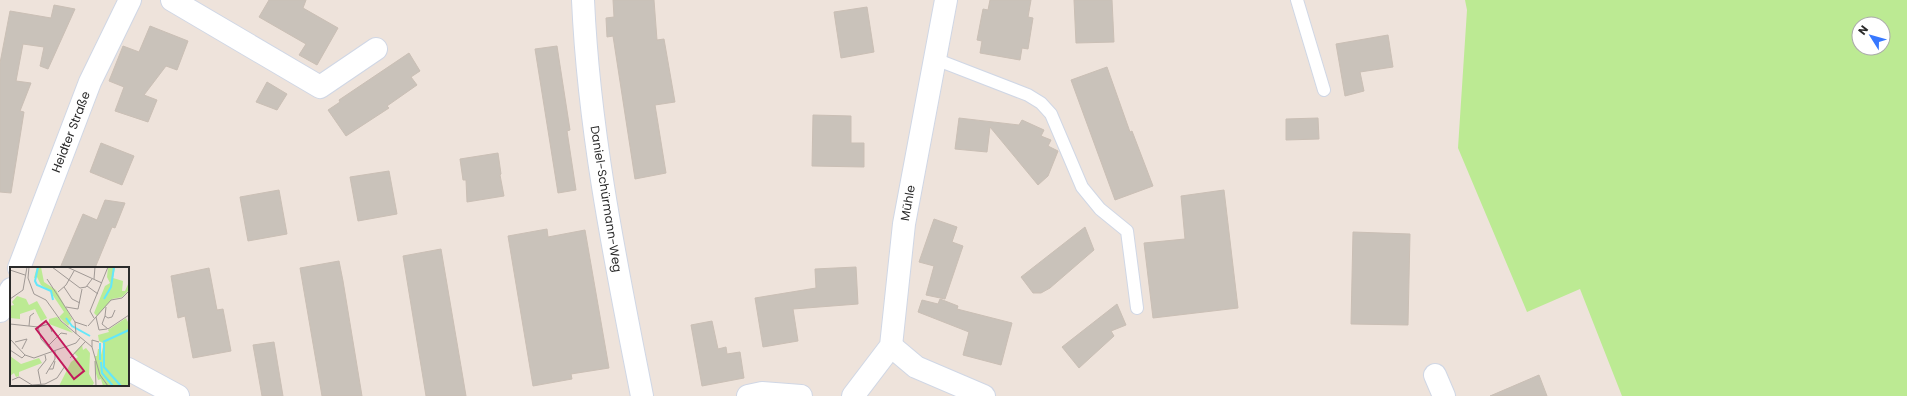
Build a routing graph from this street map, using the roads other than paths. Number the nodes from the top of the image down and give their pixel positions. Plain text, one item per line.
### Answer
1 (130, 0) edge
2 (172, 0) edge
3 (582, 0) edge
4 (946, 0) edge
5 (1297, 0) edge
6 (376, 49) dead end
7 (935, 59) junction
8 (1324, 90) dead end
9 (19, 267) edge
10 (1138, 308) dead end
11 (891, 346) junction
12 (129, 370) edge
13 (1435, 375) dead end
14 (178, 396) edge
15 (642, 396) edge
16 (748, 396) edge
17 (800, 396) edge
18 (853, 396) edge
19 (984, 396) edge
20 (1444, 396) edge

1 - 9 street, Heidter Straße
2 - 6 street
3 - 15 street, Daniel-Schürmann-Weg
4 - 7 street, Mühle
5 - 8 lane
7 - 10 lane
7 - 11 street, Mühle
11 - 18 street
11 - 19 street
12 - 14 street
13 - 20 street
16 - 17 street

